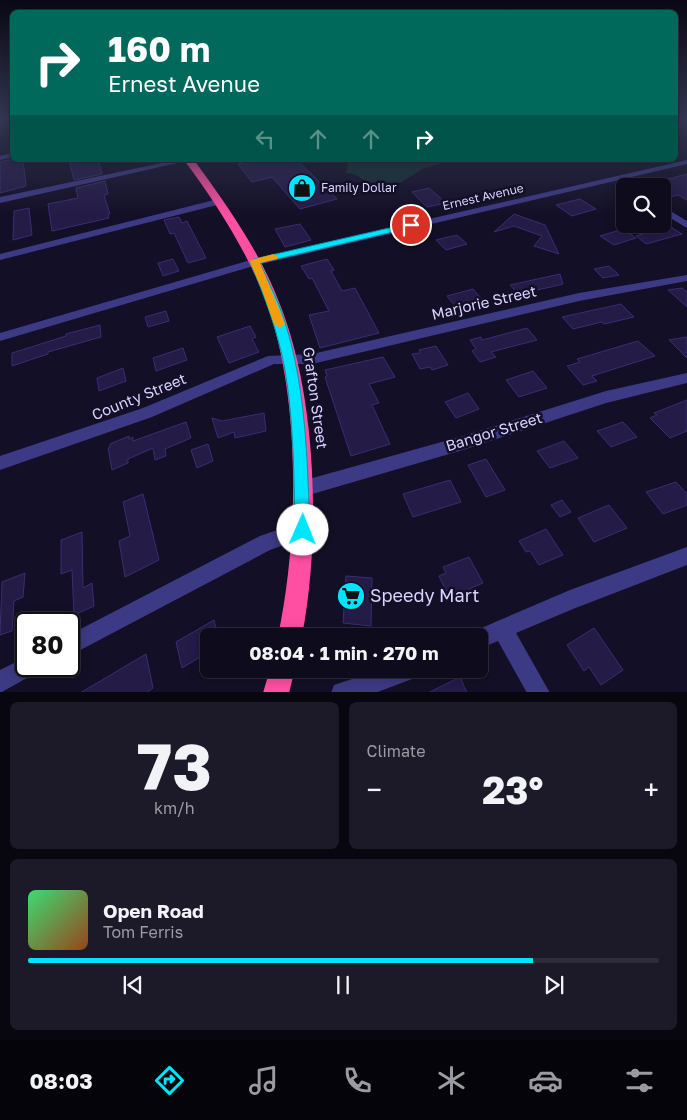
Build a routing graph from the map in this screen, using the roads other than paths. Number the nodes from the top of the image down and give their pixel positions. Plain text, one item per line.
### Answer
1 (179, 162) edge
2 (189, 162) edge
3 (687, 162) edge
4 (613, 179) junction
5 (616, 181) edge
6 (0, 200) edge
7 (218, 202) junction
8 (671, 215) edge
9 (687, 225) edge
10 (0, 257) edge
11 (254, 262) junction
12 (687, 278) edge
13 (0, 337) edge
14 (289, 359) junction
15 (687, 378) edge
16 (0, 463) edge
17 (302, 489) junction
18 (303, 530) junction
19 (687, 556) edge
20 (291, 628) edge
21 (502, 628) junction
22 (488, 635) edge
23 (80, 640) edge
24 (15, 674) edge
25 (280, 678) edge
26 (385, 678) edge
27 (0, 682) edge
28 (276, 692) edge
29 (342, 692) edge
30 (539, 692) edge

1 - 6 street
2 - 7 highway, Grafton Street
3 - 4 street, Ernest Avenue
4 - 5 street
4 - 11 street, Ernest Avenue
7 - 10 street
7 - 11 highway, Grafton Street
8 - 9 street
11 - 13 street, Ernest Avenue
11 - 14 highway, Grafton Street
12 - 14 street, Marjorie Street
14 - 16 street, County Street
14 - 17 highway, Grafton Street
15 - 17 street, Bangor Street
17 - 18 highway, Grafton Street
18 - 20 highway, Grafton Street
18 - 23 street
19 - 21 street
21 - 22 street
21 - 30 street
24 - 27 street
25 - 28 highway
26 - 29 street

